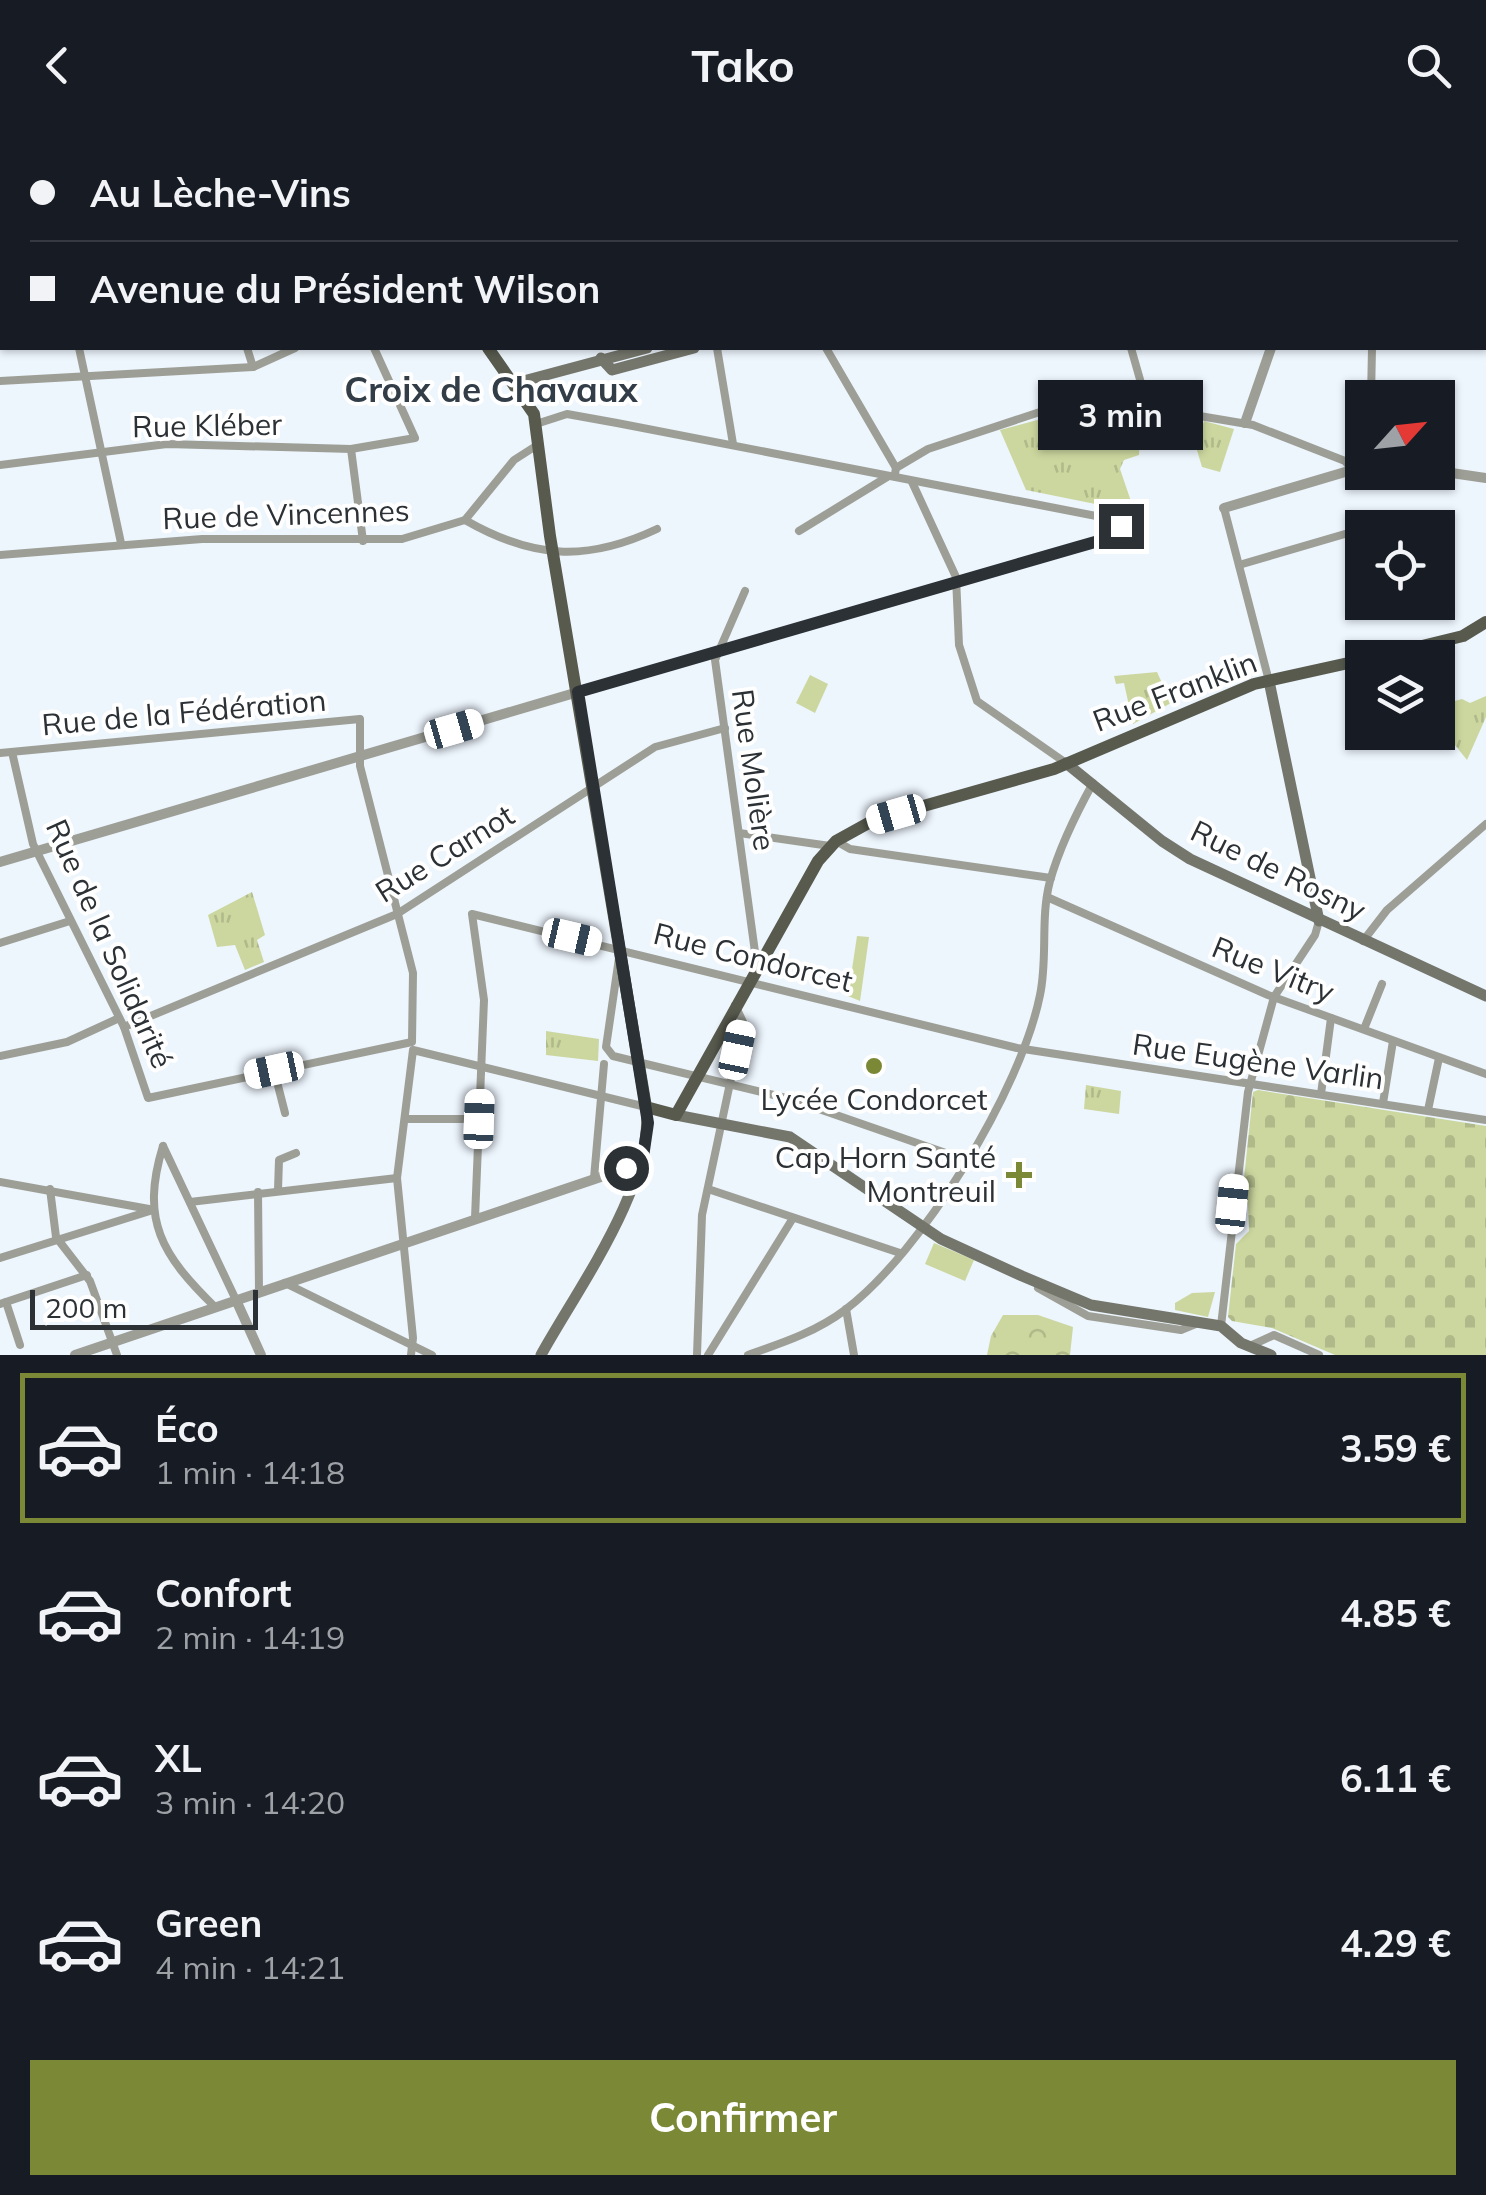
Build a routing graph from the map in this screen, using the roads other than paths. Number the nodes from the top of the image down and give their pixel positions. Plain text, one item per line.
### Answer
1 (79, 350) edge
2 (248, 350) edge
3 (290, 350) edge
4 (375, 350) edge
5 (490, 350) edge
6 (638, 350) edge
7 (687, 350) edge
8 (717, 350) edge
9 (1134, 350) edge
10 (1270, 350) edge
11 (1372, 350) edge
12 (828, 351) edge
13 (601, 358) junction
14 (253, 366) junction
15 (85, 375) junction
16 (1371, 380) edge
17 (0, 381) edge
18 (516, 383) junction
19 (1148, 404) junction
20 (536, 424) junction
21 (1245, 424) junction
22 (539, 444) junction
23 (732, 444) junction
24 (351, 449) junction
25 (101, 451) junction
26 (1345, 461) edge
27 (0, 465) edge
28 (1345, 472) edge
29 (893, 473) junction
30 (1455, 473) edge
31 (1486, 478) edge
32 (912, 482) junction
33 (925, 483) junction
34 (1224, 508) joint
35 (465, 520) junction
36 (657, 529) dead end
37 (799, 531) dead end
38 (1345, 534) edge
39 (363, 540) junction
40 (120, 543) junction
41 (555, 553) junction
42 (0, 555) edge
43 (1240, 565) junction
44 (956, 584) junction
45 (745, 591) dead end
46 (1480, 626) edge
47 (1433, 640) edge
48 (718, 652) junction
49 (1345, 664) edge
50 (1270, 681) junction
51 (578, 692) junction
52 (725, 728) junction
53 (12, 752) junction
54 (0, 753) edge
55 (360, 757) junction
56 (1066, 763) junction
57 (1093, 783) junction
58 (594, 787) junction
59 (1486, 824) edge
60 (739, 834) junction
61 (833, 844) junction
62 (36, 852) junction
63 (0, 862) edge
64 (1051, 878) junction
65 (1047, 897) junction
66 (397, 914) junction
67 (70, 921) junction
68 (1319, 921) junction
69 (1364, 941) junction
70 (0, 943) edge
71 (621, 948) junction
72 (762, 958) junction
73 (751, 980) junction
74 (1382, 984) dead end
75 (1486, 996) edge
76 (1274, 997) junction
77 (735, 1010) junction
78 (1331, 1018) junction
79 (120, 1023) junction
80 (1364, 1029) junction
81 (1393, 1041) junction
82 (411, 1047) junction
83 (1023, 1049) junction
84 (0, 1056) edge
85 (1439, 1058) junction
86 (639, 1062) junction
87 (604, 1064) dead end
88 (481, 1066) junction
89 (274, 1070) junction
90 (1486, 1074) edge
91 (696, 1077) junction
92 (1250, 1084) junction
93 (730, 1086) junction
94 (1320, 1094) junction
95 (600, 1096) junction
96 (1383, 1103) junction
97 (646, 1107) junction
98 (1428, 1110) junction
99 (285, 1113) dead end
100 (676, 1115) junction
101 (405, 1118) junction
102 (479, 1119) junction
103 (1486, 1120) edge
104 (722, 1124) junction
105 (296, 1153) dead end
106 (966, 1160) junction
107 (642, 1164) junction
108 (398, 1178) junction
109 (594, 1178) junction
110 (0, 1182) edge
111 (50, 1189) junction
112 (708, 1189) junction
113 (278, 1190) junction
114 (258, 1192) junction
115 (190, 1202) junction
116 (153, 1210) junction
117 (475, 1218) junction
118 (793, 1218) junction
119 (925, 1226) junction
120 (56, 1237) junction
121 (404, 1242) junction
122 (900, 1253) junction
123 (0, 1258) edge
124 (87, 1275) junction
125 (286, 1284) junction
126 (259, 1292) junction
127 (236, 1300) junction
128 (3, 1303) edge
129 (215, 1307) junction
130 (846, 1309) junction
131 (1220, 1326) junction
132 (114, 1341) junction
133 (20, 1345) dead end
134 (1250, 1346) junction
135 (411, 1350) edge
136 (74, 1355) edge
137 (117, 1355) edge
138 (262, 1355) edge
139 (432, 1355) edge
140 (541, 1355) edge
141 (697, 1355) edge
142 (708, 1355) edge
143 (748, 1355) edge
144 (854, 1355) edge
145 (1271, 1355) edge
146 (1318, 1355) edge

1 - 15 street
2 - 14 street
3 - 14 street
4 - 24 street, Rue Kléber
5 - 18 main road
6 - 13 main road
7 - 13 main road
8 - 23 street
9 - 19 street
10 - 21 street
11 - 16 street
12 - 29 street
13 - 18 main road
14 - 15 street
15 - 17 street
15 - 25 street
18 - 20 main road
19 - 21 street
19 - 29 street
20 - 22 main road
20 - 23 street
21 - 26 street
22 - 35 street
22 - 41 main road
23 - 29 street
24 - 25 street, Rue Kléber
24 - 39 street
25 - 27 street, Rue Kléber
25 - 40 street
28 - 34 street
29 - 32 street
29 - 33 street
29 - 37 street
30 - 31 street
32 - 33 street
32 - 44 street
33 - 44 street
34 - 43 street
35 - 39 street, Rue de Vincennes
35 - 41 street
36 - 41 street
38 - 43 street
39 - 40 street, Rue de Vincennes
40 - 42 street, Rue de Vincennes
41 - 51 main road
43 - 50 street
44 - 48 street
44 - 56 street
45 - 48 street, Rue Molière
46 - 47 main road
48 - 51 street
48 - 52 street, Rue Molière
49 - 50 main road, Rue Franklin
50 - 56 main road, Rue Franklin
50 - 68 main road
51 - 55 street
51 - 58 main road
52 - 58 street, Rue Carnot
52 - 60 street, Rue Molière
53 - 54 street, Rue de la Fédération
53 - 55 street, Rue de la Fédération
53 - 62 street, Rue de la Solidarité
55 - 62 street
55 - 66 street
56 - 57 main road, Rue de Rosny
56 - 61 main road, Rue Franklin
57 - 64 street
57 - 68 main road, Rue de Rosny
58 - 66 street, Rue Carnot
58 - 71 main road
59 - 69 street
60 - 61 street
60 - 72 street, Rue Molière
61 - 64 street
61 - 72 main road
62 - 63 street
62 - 67 street, Rue de la Solidarité
64 - 65 street
65 - 76 street, Rue Vitry
65 - 83 street
66 - 79 street, Rue Carnot
66 - 82 street
67 - 70 street
67 - 79 street, Rue de la Solidarité
68 - 69 main road, Rue de Rosny
68 - 76 street
69 - 75 main road, Rue de Rosny
71 - 73 street, Rue Condorcet
71 - 86 main road
71 - 86 street
71 - 88 street, Rue Condorcet
72 - 73 main road
73 - 77 main road
73 - 83 street, Rue Condorcet
74 - 80 street
76 - 78 street, Rue Vitry
76 - 92 street
77 - 91 main road
77 - 93 street
78 - 80 street, Rue Vitry
78 - 94 street
79 - 84 street, Rue Carnot
79 - 89 street, Rue de la Solidarité
80 - 81 street, Rue Vitry
81 - 85 street, Rue Vitry
81 - 96 street
82 - 88 street
82 - 89 street
82 - 101 street
83 - 92 street, Rue Eugène Varlin
83 - 106 street
85 - 90 street, Rue Vitry
85 - 98 street
86 - 91 street
86 - 97 main road
87 - 95 street
88 - 95 street
88 - 102 street
89 - 99 street
91 - 93 street
91 - 100 main road
92 - 94 street, Rue Eugène Varlin
92 - 131 street
93 - 104 street
93 - 106 street
94 - 96 street, Rue Eugène Varlin
95 - 97 street
95 - 109 street
96 - 98 street, Rue Eugène Varlin
97 - 100 main road
97 - 107 main road
98 - 103 street, Rue Eugène Varlin
100 - 104 main road
101 - 102 street
101 - 108 street
102 - 117 street
104 - 112 street
104 - 119 main road
105 - 113 street
106 - 119 street
107 - 109 street
107 - 140 main road
108 - 113 street
108 - 121 street
109 - 117 street
110 - 111 street
111 - 116 street
111 - 120 street
112 - 118 street
112 - 141 street
113 - 114 street
114 - 115 street
114 - 126 street
115 - 116 street
115 - 127 street
116 - 120 street
116 - 129 street
117 - 121 street
118 - 122 street
118 - 142 street
119 - 122 street
119 - 131 main road
120 - 123 street
120 - 124 street
121 - 125 street
121 - 135 street
122 - 130 street
124 - 128 street
124 - 132 street
125 - 126 street
125 - 135 street
126 - 127 street
127 - 129 street
127 - 138 street
128 - 133 street
129 - 132 street
130 - 143 street
130 - 144 street
131 - 134 main road
132 - 136 street
132 - 137 street
134 - 145 main road
134 - 146 street
135 - 139 street

